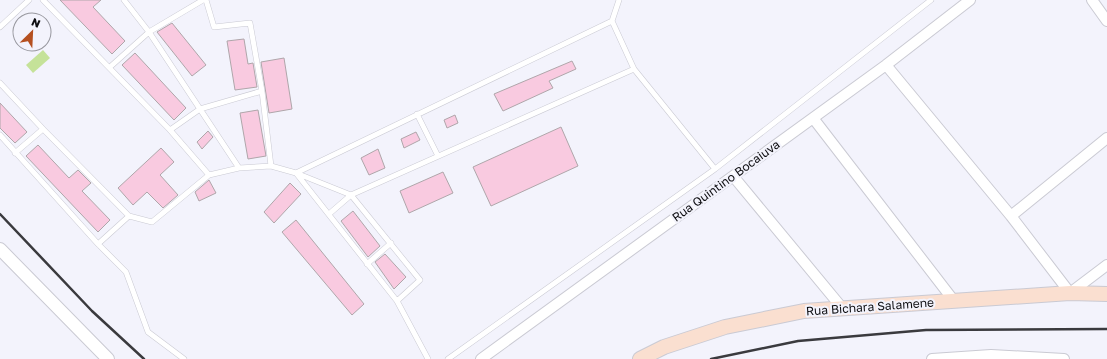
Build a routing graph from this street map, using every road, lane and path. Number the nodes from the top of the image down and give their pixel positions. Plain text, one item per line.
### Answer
1 (29, 0) edge
2 (43, 0) edge
3 (124, 0) edge
4 (203, 0) edge
5 (206, 0) edge
6 (619, 0) edge
7 (931, 0) edge
8 (970, 0) edge
9 (1092, 0) edge
10 (1106, 18) edge
11 (612, 21) junction
12 (0, 27) edge
13 (149, 32) junction
14 (886, 65) junction
15 (110, 67) junction
16 (634, 69) junction
17 (0, 83) edge
18 (262, 91) junction
19 (200, 109) junction
20 (417, 114) junction
21 (813, 118) junction
22 (43, 129) junction
23 (170, 130) junction
24 (0, 135) edge
25 (1107, 138) edge
26 (16, 153) junction
27 (438, 156) junction
28 (271, 166) junction
29 (239, 168) junction
30 (715, 169) junction
31 (296, 173) junction
32 (209, 175) junction
33 (733, 176) junction
34 (351, 195) junction
35 (329, 214) junction
36 (129, 216) junction
37 (1011, 216) junction
38 (98, 244) junction
39 (391, 244) junction
40 (0, 248) edge
41 (367, 264) junction
42 (1107, 264) edge
43 (1070, 293) junction
44 (1107, 294) edge
45 (397, 301) junction
46 (954, 301) junction
47 (843, 309) junction
48 (991, 357) edge
49 (108, 359) edge
50 (184, 359) edge
51 (428, 359) edge
52 (448, 359) edge
53 (481, 359) edge
54 (640, 359) edge
55 (932, 359) edge
56 (1064, 359) edge

1 - 12 lane
2 - 15 lane
3 - 13 lane
4 - 13 lane
5 - 18 lane
6 - 11 lane
7 - 30 lane
8 - 14 street, Rua Quintino Bocaiuva
9 - 10 street
11 - 16 lane
11 - 20 lane
13 - 15 lane
13 - 19 lane
14 - 21 street, Rua Quintino Bocaiuva
14 - 37 street
15 - 23 lane
16 - 27 lane
16 - 30 lane
17 - 22 lane
18 - 19 lane
18 - 28 lane
19 - 23 lane
19 - 29 lane
20 - 27 lane
20 - 31 lane
21 - 33 street, Rua Quintino Bocaiuva
21 - 46 street
22 - 26 lane
22 - 36 lane
23 - 32 lane
24 - 26 lane
25 - 37 street
26 - 38 lane
27 - 34 lane
28 - 29 lane
28 - 31 lane
29 - 32 lane
30 - 52 lane
31 - 34 lane
31 - 35 lane
32 - 36 lane
33 - 47 street
33 - 53 street, Rua Quintino Bocaiuva
34 - 35 lane
34 - 39 lane
35 - 41 lane
36 - 38 lane
37 - 43 street
38 - 50 lane
39 - 41 lane
39 - 45 lane
40 - 49 street
41 - 45 lane
42 - 43 street
43 - 44 main road, Rua Bichara Salamene
43 - 46 main road, Rua Bichara Salamene
45 - 51 lane
46 - 47 main road, Rua Bichara Salamene
47 - 54 main road, Rua Bichara Salamene
48 - 55 street
48 - 56 street

